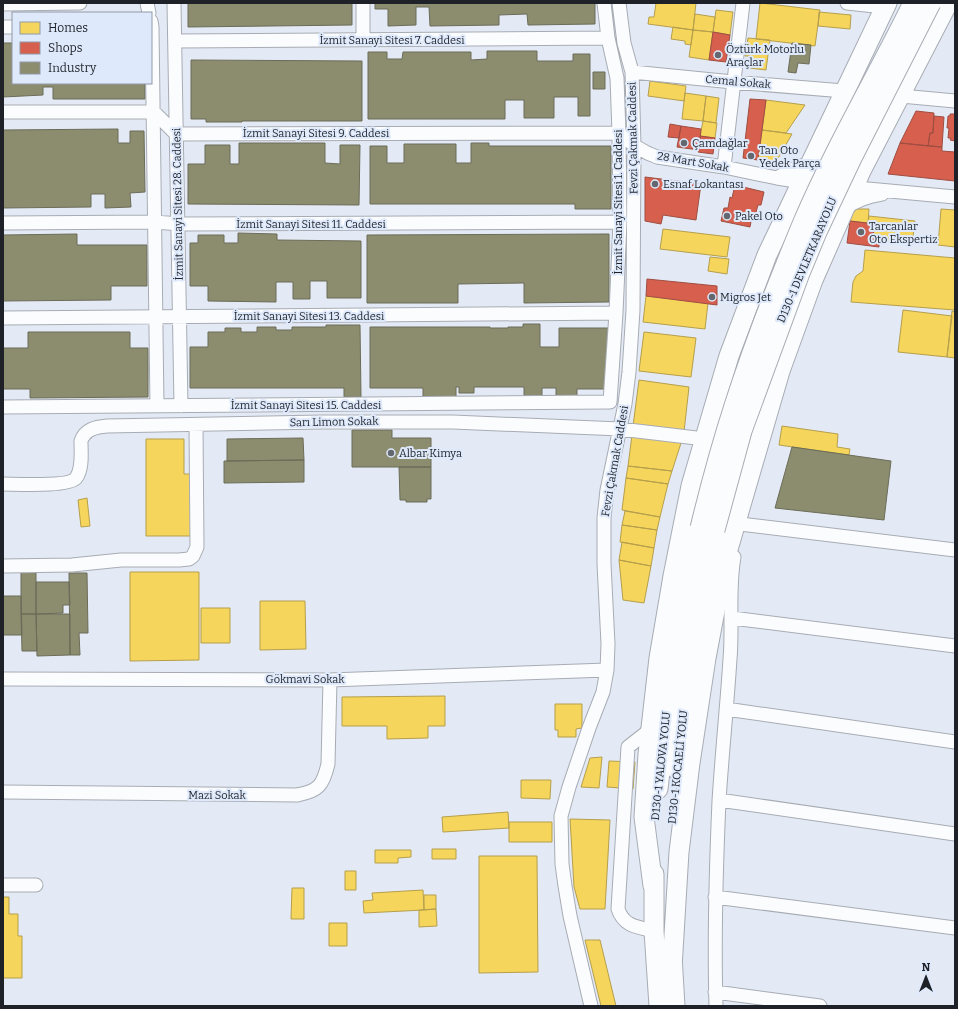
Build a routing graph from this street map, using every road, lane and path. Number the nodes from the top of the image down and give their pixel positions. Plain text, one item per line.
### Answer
1 (80, 3) edge
2 (174, 3) edge
3 (363, 3) edge
4 (604, 3) edge
5 (619, 3) edge
6 (743, 3) edge
7 (848, 3) edge
8 (913, 3) edge
9 (3, 4) edge
10 (886, 5) edge
11 (944, 9) edge
12 (152, 25) edge
13 (175, 28) junction
14 (608, 38) junction
15 (363, 40) junction
16 (175, 41) junction
17 (152, 54) edge
18 (632, 72) junction
19 (733, 82) junction
20 (844, 91) junction
21 (901, 96) junction
22 (955, 101) edge
23 (3, 112) edge
24 (154, 112) junction
25 (619, 133) junction
26 (176, 134) junction
27 (634, 146) junction
28 (812, 161) junction
29 (724, 167) junction
30 (777, 178) junction
31 (858, 180) junction
32 (802, 182) junction
33 (908, 192) junction
34 (955, 196) edge
35 (844, 209) junction
36 (155, 222) junction
37 (620, 222) junction
38 (3, 223) edge
39 (179, 224) junction
40 (616, 313) junction
41 (156, 317) junction
42 (180, 317) junction
43 (3, 318) edge
44 (610, 402) joint
45 (157, 406) junction
46 (181, 406) junction
47 (3, 407) edge
48 (196, 425) junction
49 (620, 429) junction
50 (705, 439) junction
51 (752, 468) junction
52 (3, 484) edge
53 (740, 524) junction
54 (708, 529) junction
55 (955, 550) edge
56 (3, 566) edge
57 (732, 618) junction
58 (955, 646) edge
59 (607, 670) junction
60 (3, 679) edge
61 (330, 680) junction
62 (726, 709) junction
63 (651, 729) junction
64 (955, 742) edge
65 (3, 792) edge
66 (719, 800) junction
67 (623, 816) junction
68 (644, 818) junction
69 (955, 834) edge
70 (3, 885) edge
71 (36, 885) dead end
72 (653, 886) junction
73 (715, 897) junction
74 (955, 928) edge
75 (654, 931) junction
76 (672, 968) junction
77 (715, 992) junction
78 (591, 1006) edge
79 (659, 1006) edge
80 (675, 1006) edge
81 (716, 1006) edge
82 (820, 1006) edge

1 - 9 street
2 - 13 street, İzmit Sanayi Sitesi 28. Caddesi
3 - 15 street
4 - 14 street, İzmit Sanayi Sitesi 1. Caddesi
5 - 18 street, Fevzi Çakmak Caddesi
6 - 19 street
7 - 10 street
8 - 54 highway, D130-1 DEVLETKARAYOLU, bridge
10 - 20 highway
11 - 21 highway
11 - 54 highway, D130-1 DEVLETKARAYOLU, bridge
12 - 13 street
13 - 16 street, İzmit Sanayi Sitesi 28. Caddesi
14 - 15 street, İzmit Sanayi Sitesi 7. Caddesi
14 - 25 street, İzmit Sanayi Sitesi 1. Caddesi
15 - 16 street, İzmit Sanayi Sitesi 7. Caddesi
16 - 26 street, İzmit Sanayi Sitesi 28. Caddesi
17 - 24 street, İzmit Sanayi Sitesi 28. Caddesi
18 - 19 street, Cemal Sokak
18 - 27 street, Fevzi Çakmak Caddesi
19 - 20 street, Cemal Sokak
19 - 29 street
20 - 28 highway
21 - 22 street
21 - 31 highway
23 - 24 street
24 - 26 street
24 - 36 street, İzmit Sanayi Sitesi 28. Caddesi
25 - 26 street, İzmit Sanayi Sitesi 9. Caddesi
25 - 27 street
25 - 37 street, İzmit Sanayi Sitesi 1. Caddesi
26 - 39 street, İzmit Sanayi Sitesi 28. Caddesi
27 - 29 street, 28 Mart Sokak
27 - 49 street, Fevzi Çakmak Caddesi
28 - 30 street
28 - 31 street
28 - 32 highway
29 - 30 street, 28 Mart Sokak
30 - 32 street, 28 Mart Sokak
31 - 32 street, 28 Mart Sokak
31 - 33 street, 28 Mart Sokak
31 - 35 highway
32 - 50 highway
33 - 34 street
33 - 35 street
35 - 51 highway
36 - 38 street, İzmit Sanayi Sitesi 11. Caddesi
36 - 39 street, İzmit Sanayi Sitesi 11. Caddesi
36 - 41 street, İzmit Sanayi Sitesi 28. Caddesi
37 - 39 street, İzmit Sanayi Sitesi 11. Caddesi
37 - 40 street, İzmit Sanayi Sitesi 1. Caddesi
39 - 42 street, İzmit Sanayi Sitesi 28. Caddesi
40 - 42 street, İzmit Sanayi Sitesi 13. Caddesi
40 - 44 street, İzmit Sanayi Sitesi 1. Caddesi
41 - 42 street, İzmit Sanayi Sitesi 13. Caddesi
41 - 43 street, İzmit Sanayi Sitesi 13. Caddesi
41 - 45 street, İzmit Sanayi Sitesi 28. Caddesi
42 - 46 street, İzmit Sanayi Sitesi 28. Caddesi
44 - 46 street, İzmit Sanayi Sitesi 15. Caddesi
45 - 46 street, İzmit Sanayi Sitesi 15. Caddesi
45 - 47 street, İzmit Sanayi Sitesi 15. Caddesi
48 - 49 street, Sarı Limon Sokak
48 - 52 street, Sarı Limon Sokak
48 - 56 street
49 - 50 street, Sarı Limon Sokak
49 - 59 street, Fevzi Çakmak Caddesi
50 - 63 highway
51 - 53 street
51 - 76 highway
53 - 55 street
53 - 57 street
54 - 72 highway, D130-1 YALOVA YOLU
54 - 76 highway, D130-1 KOCAELİ YOLU
57 - 58 street
57 - 62 street
59 - 61 street, Gökmavi Sokak
59 - 78 street, Fevzi Çakmak Caddesi
60 - 61 street, Gökmavi Sokak
61 - 65 street, Mazi Sokak
62 - 64 street
62 - 66 street
63 - 67 street
63 - 68 highway
66 - 69 street
66 - 73 street
67 - 68 street
67 - 75 street
68 - 72 highway
70 - 71 street
72 - 75 highway, D130-1 YALOVA YOLU
73 - 74 street
73 - 77 street
75 - 79 highway, D130-1 YALOVA YOLU
76 - 80 highway, D130-1 KOCAELİ YOLU
77 - 81 street
77 - 82 street

